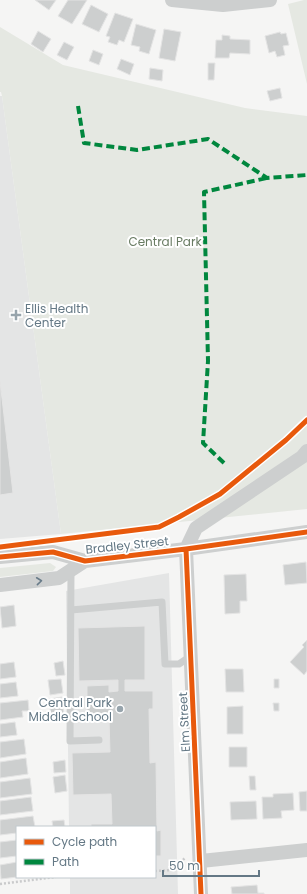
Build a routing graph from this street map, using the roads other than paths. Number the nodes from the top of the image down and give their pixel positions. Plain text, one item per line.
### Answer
1 (172, 0) edge
2 (270, 0) edge
3 (307, 451) edge
4 (307, 532) edge
5 (186, 549) junction
6 (0, 557) edge
7 (85, 561) junction
8 (72, 570) junction
9 (0, 585) edge
10 (71, 610) junction
11 (191, 656) junction
12 (99, 740) dead end
13 (307, 850) edge
14 (201, 861) junction
15 (201, 894) edge

1 - 2 street
3 - 5 street
4 - 5 street, Bradley Street
5 - 7 street, Bradley Street
5 - 11 street, Elm Street
6 - 7 street, Bradley Street
7 - 8 street, Bradley Street
9 -> 8 street, Bradley Street
8 - 10 lane
10 - 11 lane
10 - 12 lane
11 - 14 street, Elm Street
13 - 14 street
14 - 15 street, Elm Street

